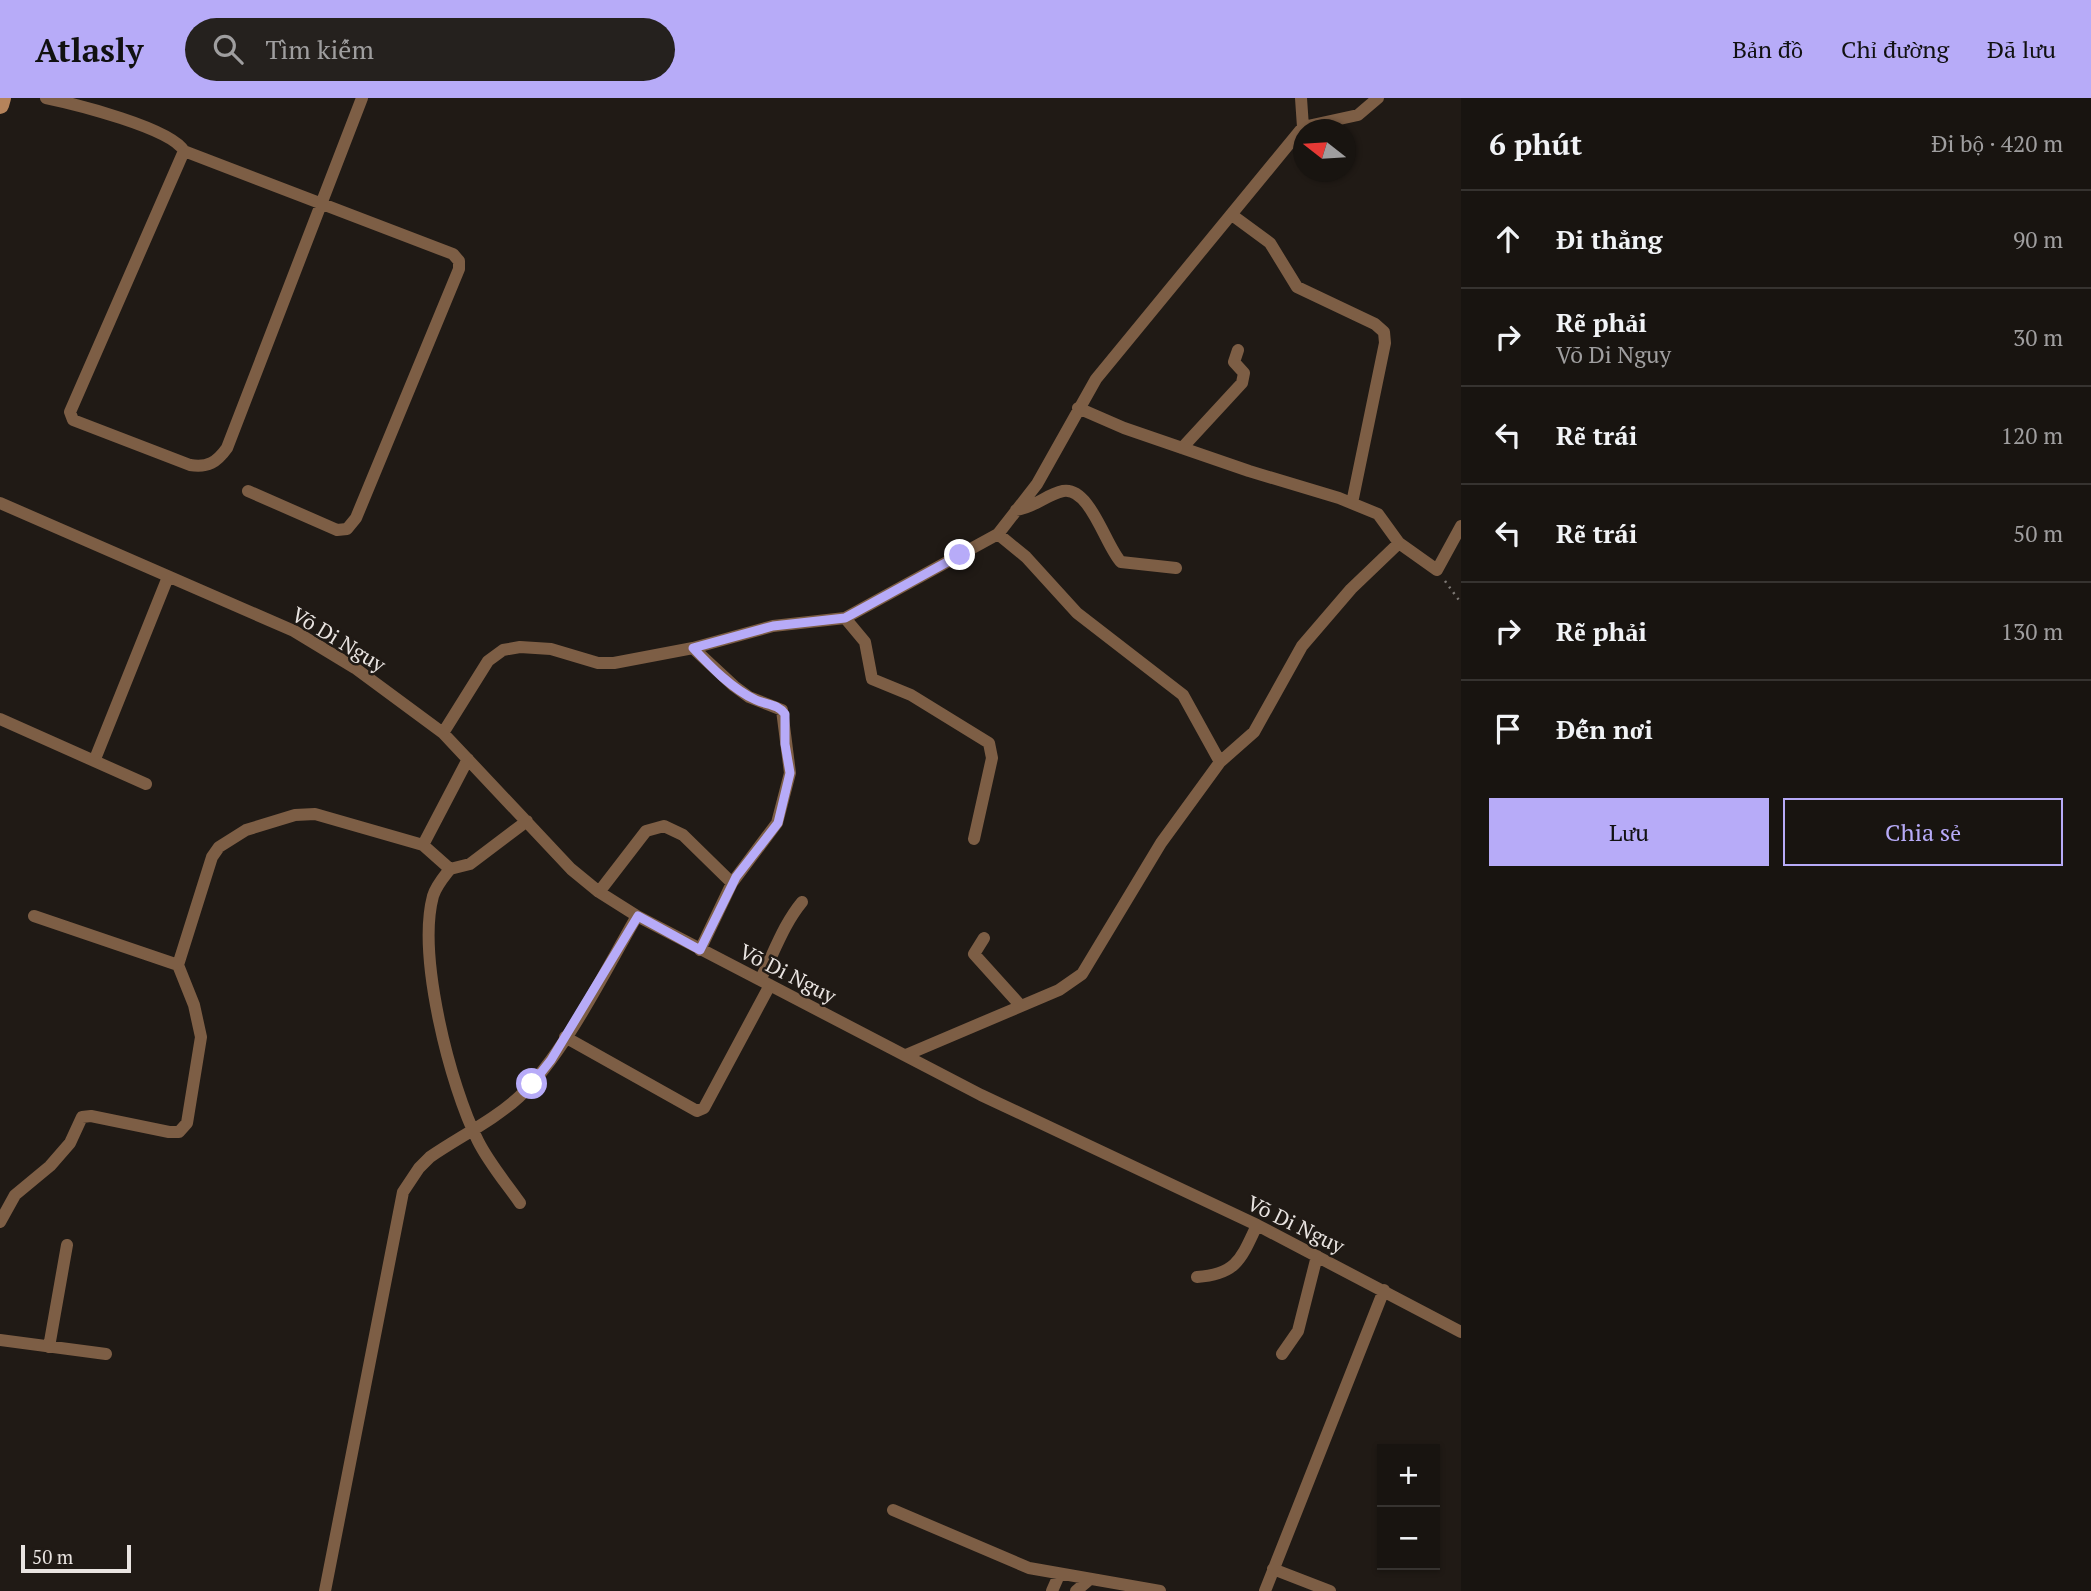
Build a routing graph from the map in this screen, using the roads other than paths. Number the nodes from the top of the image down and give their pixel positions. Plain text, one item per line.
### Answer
1 (2, 98) edge
2 (46, 98) edge
3 (362, 98) edge
4 (1301, 98) edge
5 (1378, 98) edge
6 (0, 106) edge
7 (1302, 119) edge
8 (1340, 119) edge
9 (1293, 139) edge
10 (184, 151) junction
11 (320, 206) junction
12 (1232, 215) junction
13 (1238, 349) dead end
14 (1078, 408) junction
15 (1182, 448) junction
16 (248, 491) dead end
17 (0, 503) edge
18 (1352, 503) junction
19 (1016, 510) junction
20 (1461, 526) edge
21 (998, 534) junction
22 (1399, 542) junction
23 (1176, 568) dead end
24 (168, 578) junction
25 (845, 618) junction
26 (693, 648) junction
27 (0, 719) edge
28 (443, 733) junction
29 (468, 758) junction
30 (95, 759) junction
31 (1220, 762) junction
32 (146, 784) dead end
33 (527, 821) junction
34 (974, 839) dead end
35 (423, 845) junction
36 (450, 869) junction
37 (732, 883) junction
38 (599, 892) junction
39 (802, 902) dead end
40 (34, 916) dead end
41 (638, 916) junction
42 (984, 938) dead end
43 (700, 950) junction
44 (178, 965) junction
45 (765, 982) junction
46 (1020, 1005) junction
47 (565, 1037) junction
48 (906, 1055) junction
49 (472, 1128) junction
50 (520, 1203) dead end
51 (0, 1222) edge
52 (1257, 1225) junction
53 (67, 1245) dead end
54 (1317, 1256) junction
55 (1197, 1277) dead end
56 (1384, 1290) junction
57 (1461, 1332) edge
58 (0, 1340) edge
59 (50, 1347) junction
60 (106, 1354) dead end
61 (1282, 1354) dead end
62 (894, 1510) dead end
63 (1273, 1569) junction
64 (1059, 1575) junction
65 (1090, 1579) junction
66 (325, 1591) edge
67 (1052, 1591) edge
68 (1076, 1591) edge
69 (1160, 1591) edge
70 (1265, 1591) edge
71 (1330, 1591) edge

1 - 6 street
2 - 10 street
3 - 11 street
4 - 7 street
5 - 8 street
9 - 12 street
10 - 11 street
10 - 11 street
11 - 16 street
12 - 14 street
12 - 18 street
13 - 15 street
14 - 15 street
14 - 19 street
15 - 18 street
17 - 24 street, Võ Di Nguy
18 - 22 street
19 - 21 street
19 - 23 street
20 - 22 street
21 - 25 street
21 - 31 street
22 - 31 street
24 - 28 street, Võ Di Nguy
24 - 30 street
25 - 26 street
25 - 34 street
26 - 28 street
26 - 37 street
27 - 30 street
28 - 29 street, Võ Di Nguy
29 - 33 street, Võ Di Nguy
29 - 35 street
30 - 32 street
31 - 46 street
33 - 36 street
33 - 38 street, Võ Di Nguy
35 - 36 street
35 - 44 street
36 - 49 street
37 - 38 street
37 - 43 street
38 - 41 street, Võ Di Nguy
39 - 45 street
40 - 44 street
41 - 43 street, Võ Di Nguy
41 - 47 street
42 - 46 street
43 - 45 street, Võ Di Nguy
44 - 51 street
45 - 47 street
45 - 48 street, Võ Di Nguy
46 - 48 street
47 - 49 street
48 - 52 street, Võ Di Nguy
49 - 50 street
49 - 66 street
52 - 54 street, Võ Di Nguy
52 - 55 street
53 - 59 street
54 - 56 street, Võ Di Nguy
54 - 61 street
56 - 57 street, Võ Di Nguy
56 - 63 street
58 - 59 street
59 - 60 street
62 - 64 street
63 - 70 street
63 - 71 street
64 - 65 street
64 - 67 street
65 - 68 street
65 - 69 street

